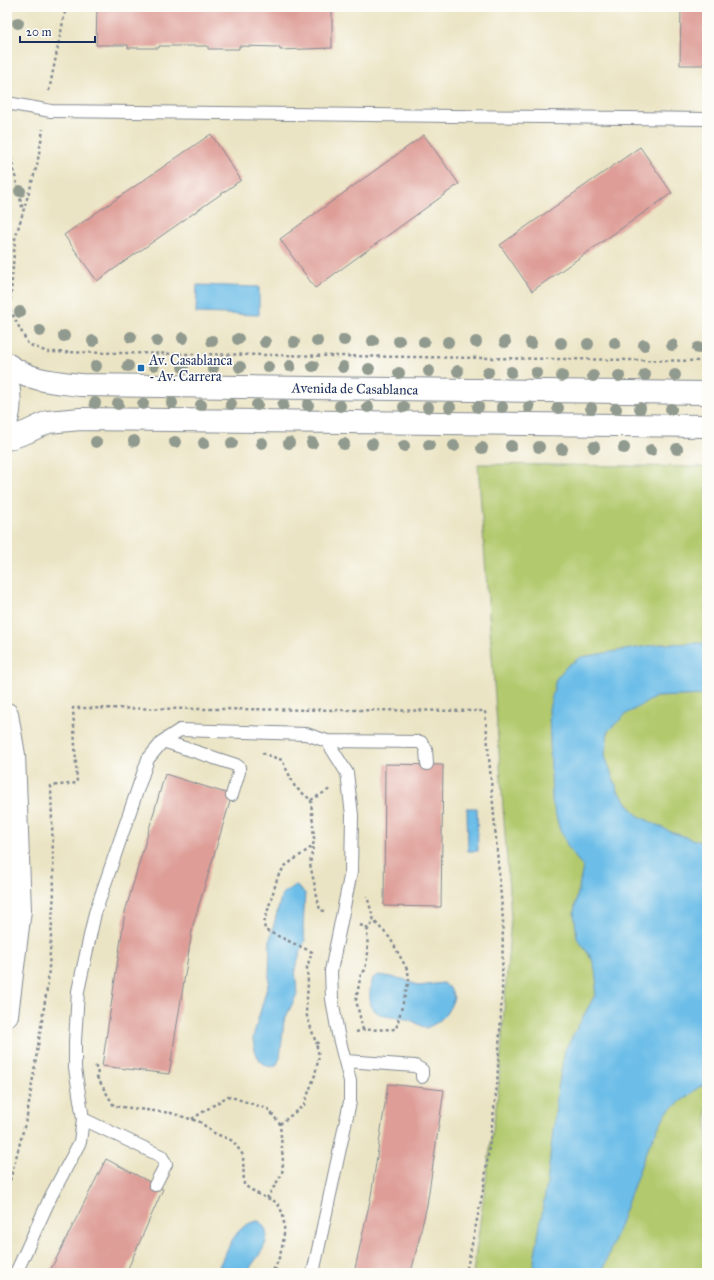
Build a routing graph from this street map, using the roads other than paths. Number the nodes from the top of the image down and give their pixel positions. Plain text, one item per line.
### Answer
1 (7, 103) edge
2 (707, 118) edge
3 (7, 364) edge
4 (7, 379) edge
5 (707, 393) edge
6 (7, 420) edge
7 (707, 426) edge
8 (7, 438) edge
9 (7, 714) edge
10 (163, 741) junction
11 (327, 741) junction
12 (427, 764) dead end
13 (232, 795) dead end
14 (7, 1015) edge
15 (346, 1061) junction
16 (422, 1077) dead end
17 (83, 1119) junction
18 (155, 1185) dead end
19 (16, 1273) edge
20 (313, 1273) edge

1 - 2 lane
3 - 5 street, Avenida de Casablanca
4 - 6 street
7 - 8 street
9 - 14 street
10 - 11 lane
10 - 13 lane
10 - 17 lane
11 - 12 lane
11 - 15 lane
15 - 16 lane
15 - 20 lane
17 - 18 lane
17 - 19 lane

